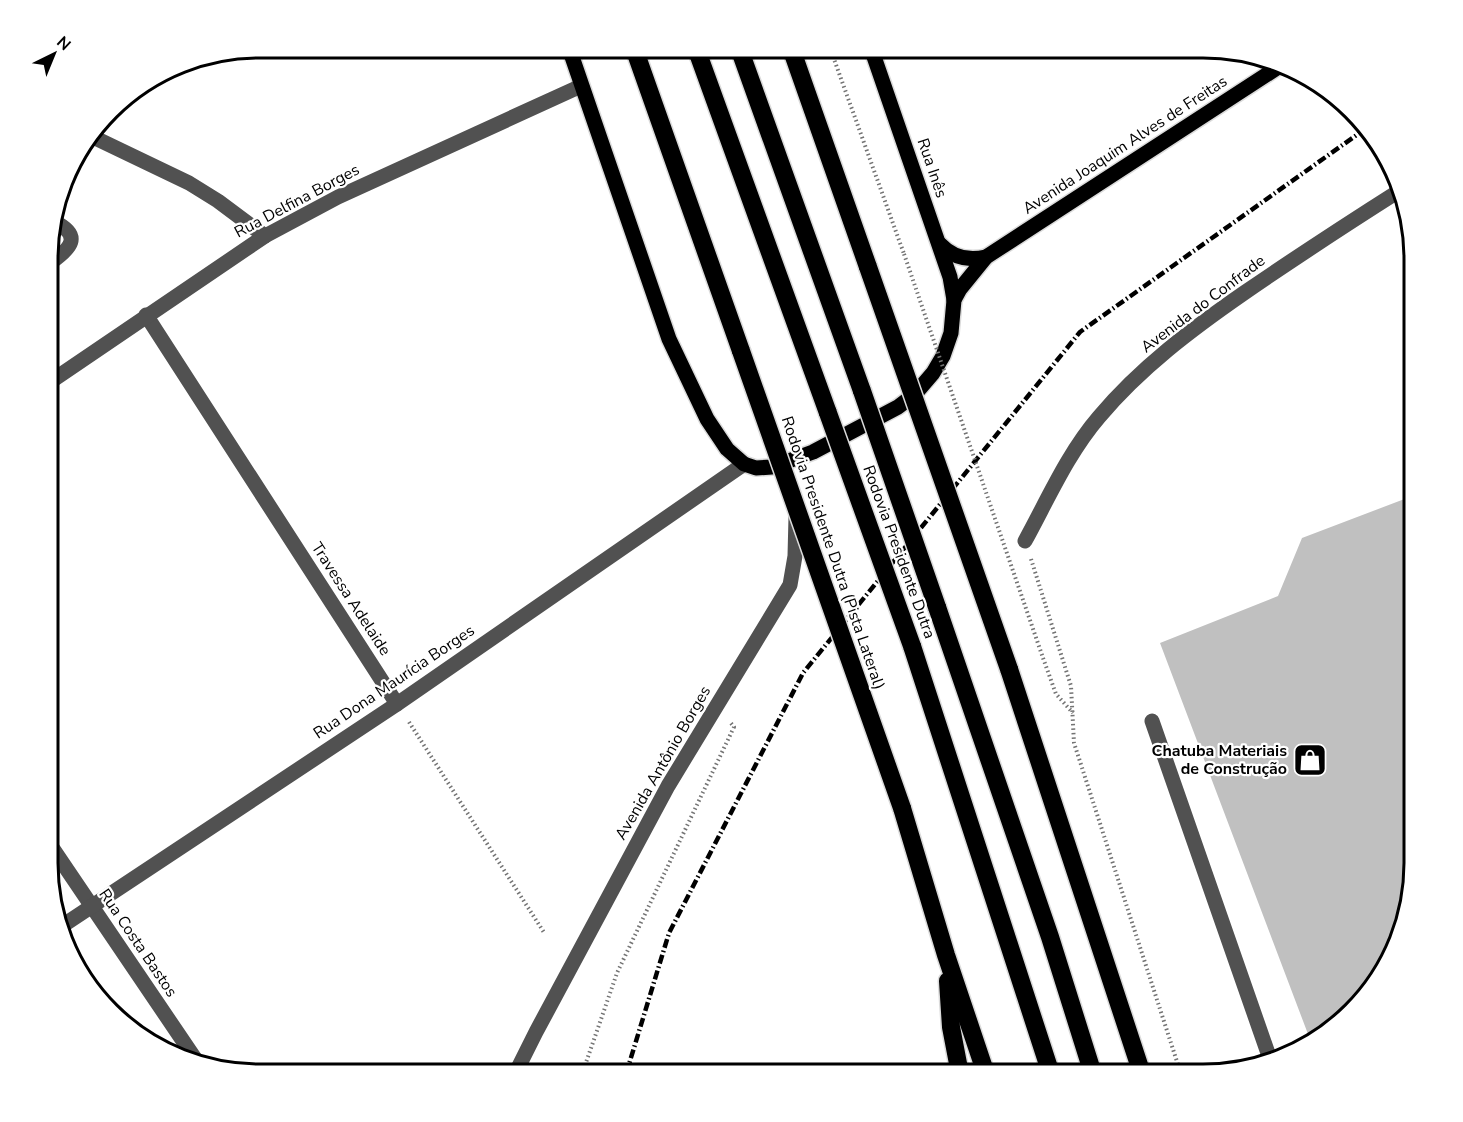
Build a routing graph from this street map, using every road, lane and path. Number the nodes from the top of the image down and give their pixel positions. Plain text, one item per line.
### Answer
1 (572, 59) edge
2 (638, 59) edge
3 (700, 59) edge
4 (743, 59) edge
5 (795, 59) edge
6 (834, 59) edge
7 (875, 59) edge
8 (1272, 71) edge
9 (581, 86) junction
10 (98, 140) edge
11 (1393, 194) edge
12 (61, 226) edge
13 (265, 236) junction
14 (939, 244) junction
15 (58, 257) edge
16 (986, 257) junction
17 (954, 300) junction
18 (146, 315) junction
19 (58, 376) edge
20 (794, 460) junction
21 (744, 464) junction
22 (1025, 541) joint
23 (397, 704) junction
24 (717, 704) junction
25 (1074, 714) junction
26 (1152, 722) dead end
27 (59, 858) edge
28 (91, 906) junction
29 (67, 922) edge
30 (545, 934) dead end
31 (946, 955) junction
32 (190, 1051) edge
33 (1268, 1053) edge
34 (521, 1063) edge
35 (586, 1063) edge
36 (958, 1064) edge
37 (983, 1064) edge
38 (1048, 1064) edge
39 (1091, 1064) edge
40 (1139, 1064) edge
41 (1178, 1064) edge

1 - 9 main road
2 - 31 highway, Rodovia Presidente Dutra (Pista Lateral), bridge
3 - 38 highway, Rodovia Presidente Dutra, bridge
4 - 39 highway, Rodovia Presidente Dutra, bridge
5 - 40 highway, bridge
6 - 25 path, bridge
7 - 14 main road, Rua Inês
8 - 16 main road, Avenida Joaquim Alves de Freitas
9 - 13 street, Rua Delfina Borges
9 - 21 main road
10 - 13 street
11 - 22 street, Avenida do Confrade
12 - 15 street
13 - 18 street, Rua Delfina Borges
14 - 16 main road
14 - 17 main road, Rua Inês
16 - 17 main road, Avenida Joaquim Alves de Freitas
17 - 20 main road, Avenida Joaquim Alves de Freitas
18 - 19 street, Rua Delfina Borges
18 - 23 street, Travessa Adelaide
20 - 21 main road, Avenida Joaquim Alves de Freitas
20 - 24 street, Avenida Antônio Borges
21 - 23 street, Rua Dona Maurícia Borges
22 - 25 path
23 - 28 street, Rua Dona Maurícia Borges
23 - 30 path
24 - 34 street, Avenida Antônio Borges
24 - 35 path
25 - 41 path
26 - 33 street
27 - 28 street, Rua Costa Bastos
28 - 29 street, Rua Dona Maurícia Borges
28 - 32 street, Rua Costa Bastos
31 - 36 highway
31 - 37 highway, Rodovia Presidente Dutra (Pista Lateral)

